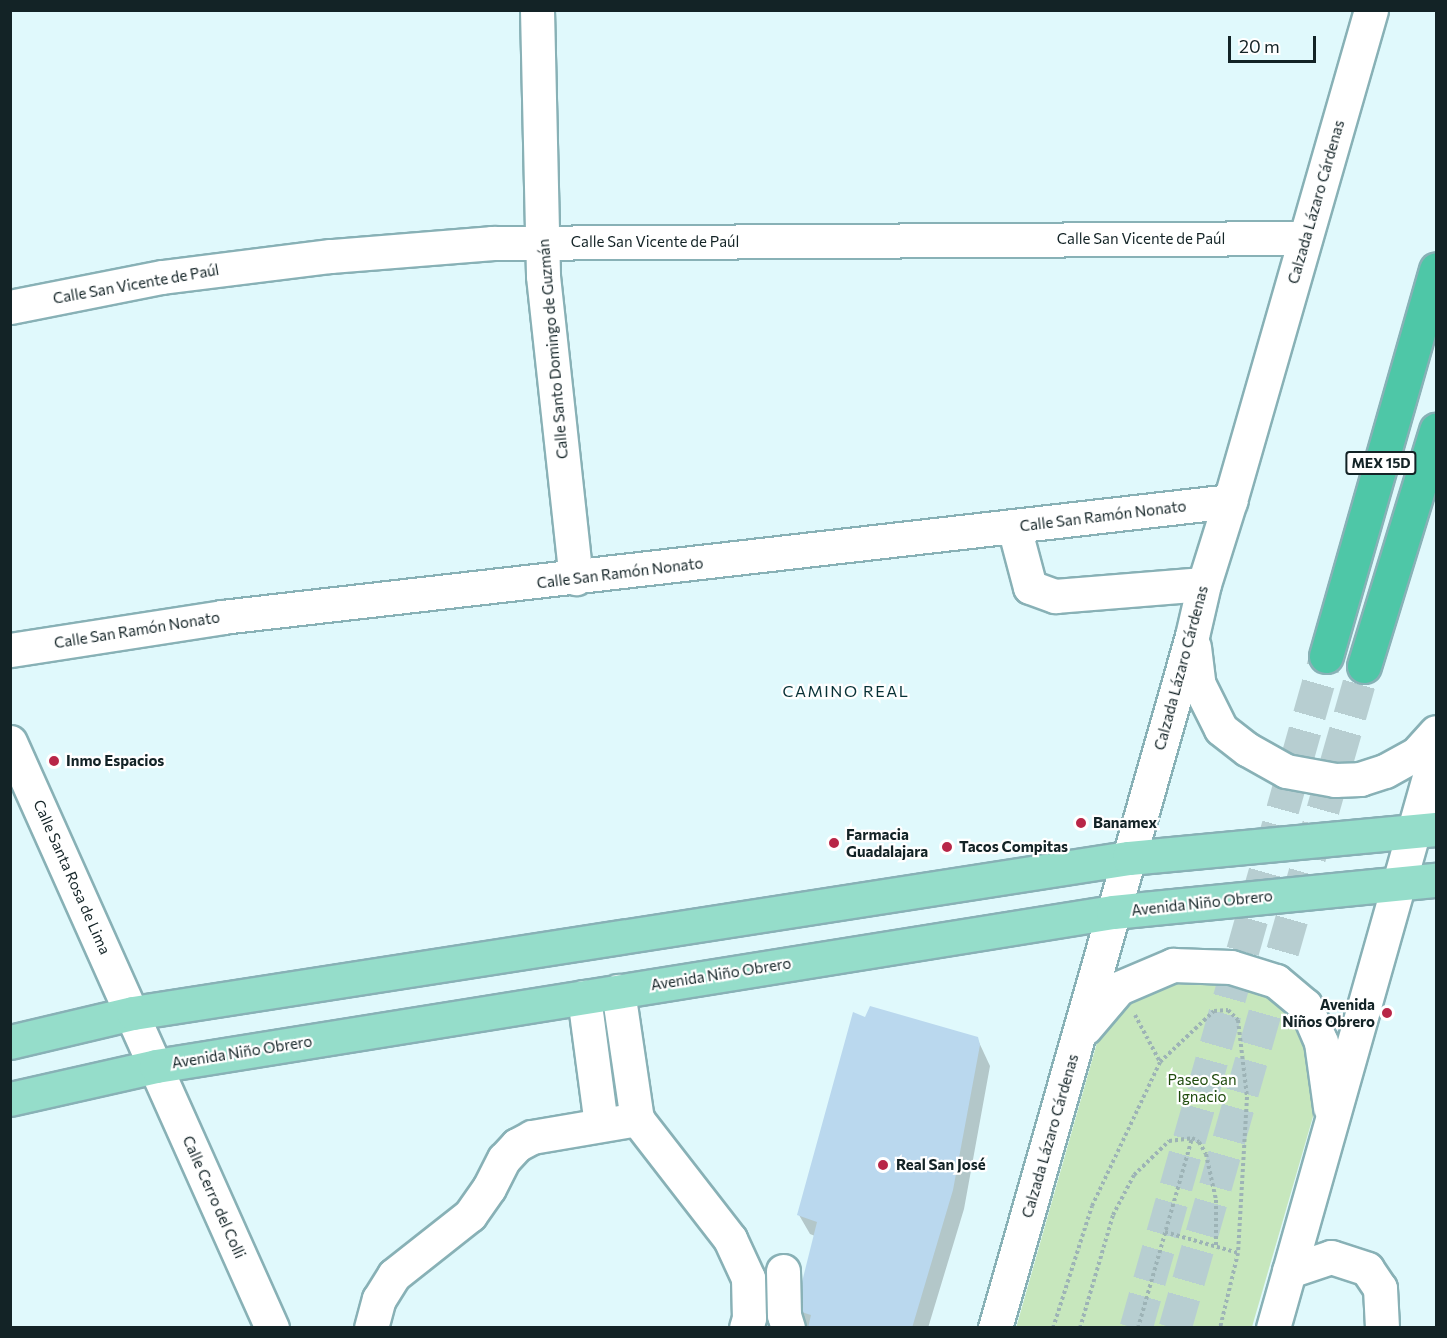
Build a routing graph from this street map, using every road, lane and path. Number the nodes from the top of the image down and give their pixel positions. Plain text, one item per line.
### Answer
1 (537, 10) edge
2 (1371, 10) edge
3 (1305, 238) junction
4 (542, 243) junction
5 (1437, 269) edge
6 (10, 307) edge
7 (1437, 430) edge
8 (1230, 501) junction
9 (1014, 527) junction
10 (576, 578) junction
11 (1204, 584) junction
12 (1192, 636) junction
13 (10, 650) edge
14 (1326, 656) tunnel mouth
15 (1364, 666) tunnel mouth
16 (1437, 732) edge
17 (10, 742) edge
18 (1437, 752) edge
19 (1425, 829) edge
20 (1129, 858) junction
21 (1437, 880) edge
22 (1399, 882) junction
23 (1113, 912) junction
24 (618, 991) junction
25 (584, 997) junction
26 (1130, 1005) dead end
27 (133, 1013) junction
28 (1078, 1035) junction
29 (10, 1042) edge
30 (1160, 1062) junction
31 (156, 1066) junction
32 (10, 1099) edge
33 (637, 1119) junction
34 (1331, 1121) junction
35 (601, 1124) junction
36 (1192, 1138) junction
37 (1165, 1232) junction
38 (1216, 1246) junction
39 (1238, 1253) junction
40 (783, 1271) dead end
41 (1289, 1271) junction
42 (272, 1328) edge
43 (371, 1328) edge
44 (746, 1328) edge
45 (788, 1328) edge
46 (995, 1328) edge
47 (1053, 1328) edge
48 (1080, 1328) edge
49 (1138, 1328) edge
50 (1220, 1328) edge
51 (1273, 1328) edge
52 (1382, 1328) edge

1 - 4 street, Calle Santo Domingo de Guzmán
2 - 3 street, Calzada Lázaro Cárdenas
3 - 4 street, Calle San Vicente de Paúl
3 - 8 street, Calzada Lázaro Cárdenas
4 - 6 street, Calle San Vicente de Paúl
4 - 10 street, Calle Santo Domingo de Guzmán
5 - 14 highway, MEX 15D
7 - 15 highway, MEX 15D
8 - 9 street, Calle San Ramón Nonato
8 - 11 street, Calzada Lázaro Cárdenas
9 - 10 street, Calle San Ramón Nonato
9 - 11 street
10 - 13 street, Calle San Ramón Nonato
11 - 12 street, Calzada Lázaro Cárdenas
12 - 16 street
12 - 20 street, Calzada Lázaro Cárdenas
17 - 27 street, Calle Santa Rosa de Lima
18 - 19 street
19 - 20 main road
19 - 22 street
20 - 23 street, Calzada Lázaro Cárdenas
20 - 27 main road
21 - 22 main road, Avenida Niño Obrero
22 - 23 main road, Avenida Niño Obrero
22 - 34 street
23 - 24 main road, Avenida Niño Obrero
23 - 28 street, Calzada Lázaro Cárdenas
24 - 25 main road, Avenida Niño Obrero
24 - 33 street
25 - 31 main road, Avenida Niño Obrero
25 - 35 street
26 - 30 path
27 - 29 main road
27 - 31 street, Calle Santa Rosa de Lima
28 - 34 street
28 - 46 street, Calzada Lázaro Cárdenas
30 - 39 path
30 - 47 path
31 - 32 main road, Avenida Niño Obrero
31 - 42 street, Calle Cerro del Colli
33 - 35 street
33 - 44 street
34 - 41 street
35 - 43 street
36 - 37 path
36 - 38 path
36 - 48 path
37 - 38 path
37 - 49 path
38 - 39 path
39 - 50 path
40 - 45 street
41 - 51 street
41 - 52 street

